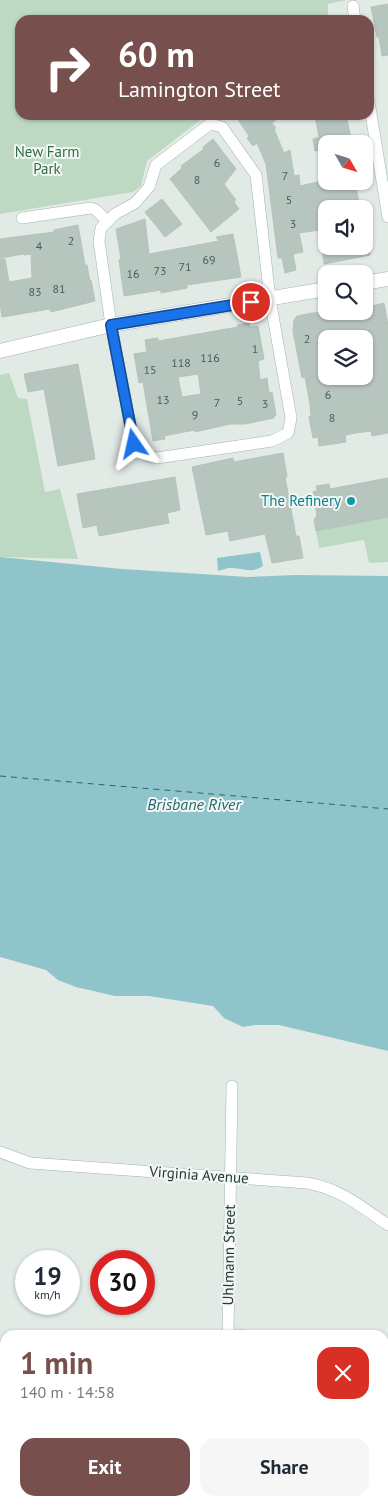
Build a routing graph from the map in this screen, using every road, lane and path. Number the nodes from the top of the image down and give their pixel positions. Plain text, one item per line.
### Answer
1 (352, 6) dead end
2 (354, 15) edge
3 (372, 120) edge
4 (388, 217) edge
5 (22, 218) dead end
6 (107, 221) junction
7 (388, 279) edge
8 (373, 282) edge
9 (318, 290) edge
10 (270, 298) junction
11 (111, 325) junction
12 (0, 351) edge
13 (232, 1086) dead end
14 (0, 1152) edge
15 (231, 1177) junction
16 (388, 1225) edge
17 (228, 1330) edge

1 - 2 street
3 - 4 street
5 - 6 street
6 - 10 street
6 - 11 street
7 - 8 street
9 - 10 street
10 - 11 street
10 - 11 street
11 - 12 street
13 - 15 street, Uhlmann Street
14 - 15 street, Virginia Avenue
15 - 16 street, Virginia Avenue
15 - 17 street, Uhlmann Street

